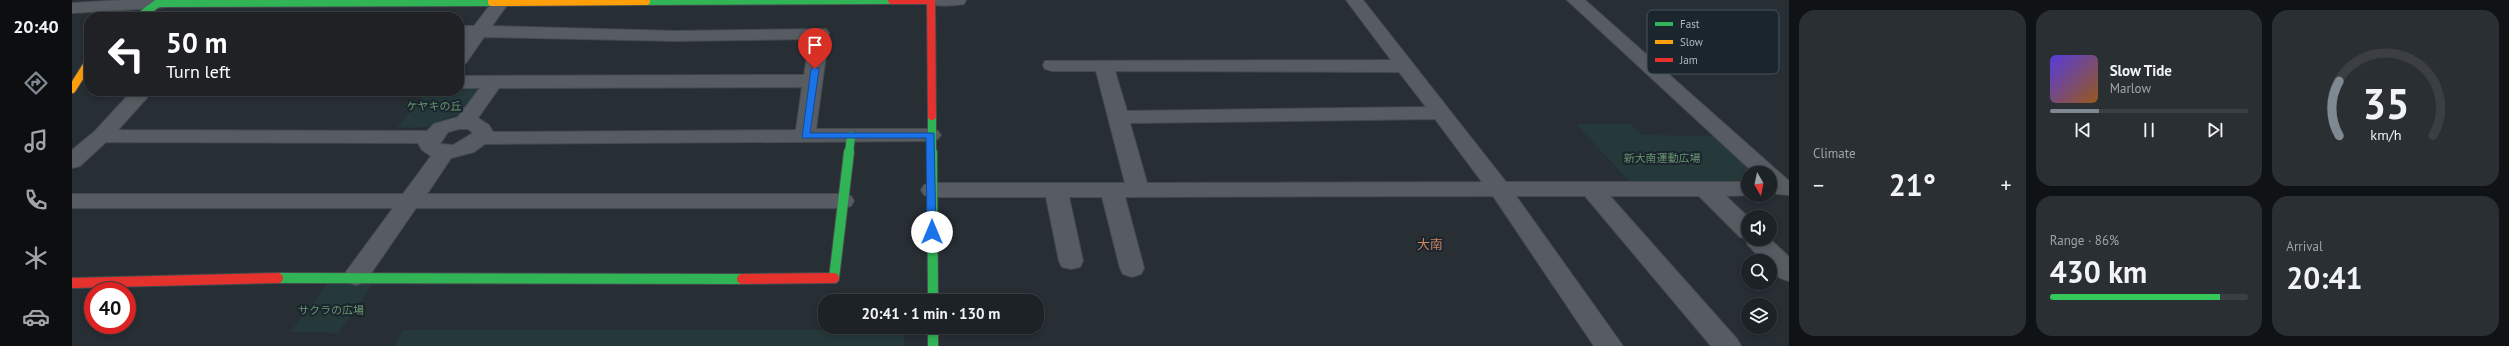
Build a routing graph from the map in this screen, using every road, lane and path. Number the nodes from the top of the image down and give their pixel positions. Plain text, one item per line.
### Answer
1 (292, 0) edge
2 (673, 0) edge
3 (858, 0) edge
4 (931, 0) edge
5 (958, 0) edge
6 (1354, 0) edge
7 (1575, 0) edge
8 (502, 1) edge
9 (158, 2) junction
10 (72, 8) edge
11 (145, 12) edge
12 (480, 30) junction
13 (464, 31) edge
14 (464, 51) edge
15 (1052, 65) dead end
16 (1104, 65) junction
17 (1647, 65) edge
18 (1402, 66) junction
19 (84, 70) edge
20 (1657, 74) edge
21 (813, 81) junction
22 (464, 82) edge
23 (493, 83) junction
24 (72, 89) edge
25 (138, 96) edge
26 (1439, 113) junction
27 (1118, 117) junction
28 (465, 122) junction
29 (931, 135) junction
30 (101, 136) junction
31 (805, 136) junction
32 (851, 136) junction
33 (480, 138) junction
34 (438, 145) junction
35 (72, 161) edge
36 (1759, 166) edge
37 (1499, 189) junction
38 (1591, 189) junction
39 (1741, 189) edge
40 (932, 190) junction
41 (1056, 190) junction
42 (1112, 190) junction
43 (1138, 190) junction
44 (1705, 190) junction
45 (72, 201) edge
46 (843, 201) junction
47 (409, 202) junction
48 (1741, 224) edge
49 (1763, 246) edge
50 (1071, 261) dead end
51 (1132, 268) dead end
52 (1789, 272) edge
53 (356, 276) junction
54 (72, 283) edge
55 (933, 294) edge
56 (933, 334) edge
57 (933, 346) edge
58 (1609, 346) edge
59 (1727, 346) edge

1 - 8 street
1 - 9 street
2 - 3 street
2 - 8 street
3 - 4 street
4 - 5 street
4 - 29 street
6 - 18 street
7 - 17 street
8 - 12 street
9 - 10 street
9 - 11 street
12 - 13 street
12 - 14 street
12 - 21 street
15 - 16 street
16 - 18 street
16 - 27 street
18 - 26 street
19 - 24 street
20 - 36 street
21 - 23 street
21 - 31 street
22 - 23 street
23 - 28 street
25 - 30 street
26 - 27 street
26 - 37 street
27 - 43 street
28 - 33 street
28 - 34 street
29 - 32 street
29 - 40 street
30 - 34 street
30 - 35 street
31 - 32 street
31 - 33 street
32 - 46 street
33 - 34 street
34 - 47 street
37 - 38 street
37 - 43 street
37 - 58 street
38 - 44 street
38 - 59 street
39 - 44 street
40 - 41 street
40 - 55 street
41 - 42 street
41 - 50 street
42 - 43 street
42 - 51 street
44 - 48 street
45 - 47 street
46 - 47 street
46 - 53 street
47 - 53 street
49 - 52 street
53 - 54 street
56 - 57 street

